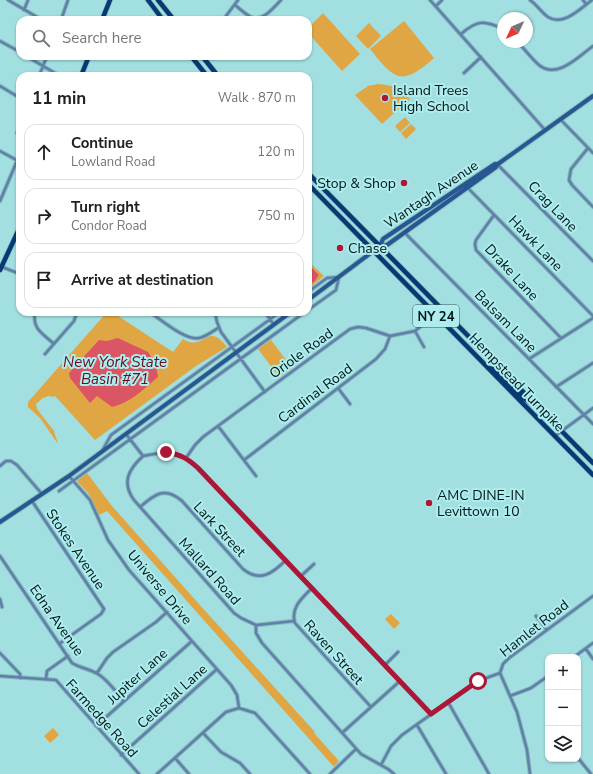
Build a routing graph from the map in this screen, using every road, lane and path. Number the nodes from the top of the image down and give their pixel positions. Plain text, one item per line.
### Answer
1 (8, 0) edge
2 (28, 0) edge
3 (68, 0) edge
4 (110, 0) edge
5 (148, 0) edge
6 (158, 0) edge
7 (238, 0) edge
8 (281, 0) edge
9 (430, 0) edge
10 (442, 0) edge
11 (530, 0) edge
12 (583, 0) edge
13 (592, 0) edge
14 (586, 4) junction
15 (235, 5) junction
16 (436, 6) junction
17 (24, 10) junction
18 (35, 16) edge
19 (62, 16) edge
20 (104, 16) edge
21 (160, 16) edge
22 (171, 16) edge
23 (226, 16) edge
24 (250, 16) edge
25 (262, 16) edge
26 (497, 28) edge
27 (461, 34) junction
28 (0, 41) edge
29 (592, 47) edge
30 (523, 48) edge
31 (16, 50) edge
32 (593, 52) edge
33 (481, 57) junction
34 (33, 60) edge
35 (45, 60) edge
36 (87, 60) edge
37 (194, 60) edge
38 (205, 60) edge
39 (43, 66) junction
40 (41, 72) edge
41 (53, 72) edge
42 (83, 72) edge
43 (204, 72) edge
44 (215, 72) edge
45 (464, 73) dead end
46 (0, 86) edge
47 (16, 96) edge
48 (593, 96) edge
49 (560, 119) junction
50 (546, 130) junction
51 (588, 148) junction
52 (0, 151) edge
53 (593, 153) edge
54 (16, 160) edge
55 (498, 164) junction
56 (16, 168) edge
57 (312, 177) edge
58 (466, 186) junction
59 (312, 188) edge
60 (0, 200) edge
61 (593, 207) edge
62 (494, 215) junction
63 (404, 232) junction
64 (16, 236) edge
65 (380, 246) junction
66 (373, 251) junction
67 (593, 261) edge
68 (1, 268) edge
69 (16, 273) edge
70 (339, 277) junction
71 (312, 289) edge
72 (312, 297) edge
73 (312, 307) edge
74 (442, 310) junction
75 (436, 315) junction
76 (34, 316) edge
77 (75, 316) edge
78 (158, 316) edge
79 (216, 316) edge
80 (268, 316) edge
81 (274, 316) edge
82 (285, 316) edge
83 (299, 316) edge
84 (593, 317) edge
85 (270, 319) junction
86 (274, 324) junction
87 (218, 328) junction
88 (415, 331) junction
89 (390, 336) junction
90 (562, 338) junction
91 (54, 344) junction
92 (232, 347) junction
93 (424, 347) dead end
94 (236, 353) junction
95 (45, 354) dead end
96 (240, 359) junction
97 (529, 359) junction
98 (494, 363) junction
99 (593, 363) edge
100 (488, 368) junction
101 (556, 387) junction
102 (338, 388) junction
103 (264, 392) junction
104 (350, 404) dead end
105 (593, 408) edge
106 (539, 409) junction
107 (583, 414) junction
108 (593, 424) edge
109 (218, 426) junction
110 (561, 431) junction
111 (126, 434) junction
112 (555, 436) junction
113 (130, 439) junction
114 (101, 452) junction
115 (143, 456) junction
116 (186, 458) junction
117 (244, 460) junction
118 (593, 463) edge
119 (0, 466) edge
120 (69, 476) junction
121 (256, 476) dead end
122 (593, 476) edge
123 (73, 481) junction
124 (59, 491) dead end
125 (42, 494) junction
126 (32, 501) junction
127 (140, 507) junction
128 (0, 522) edge
129 (0, 556) edge
130 (286, 560) junction
131 (314, 564) dead end
132 (301, 576) junction
133 (312, 588) junction
134 (593, 597) edge
135 (0, 599) edge
136 (2, 607) dead end
137 (167, 612) junction
138 (536, 616) dead end
139 (294, 621) junction
140 (256, 625) junction
141 (547, 630) junction
142 (192, 640) junction
143 (59, 644) junction
144 (593, 644) edge
145 (586, 649) junction
146 (398, 652) dead end
147 (0, 653) edge
148 (578, 654) edge
149 (68, 656) junction
150 (593, 659) edge
151 (385, 665) junction
152 (217, 669) junction
153 (97, 673) junction
154 (500, 673) junction
155 (0, 676) edge
156 (20, 678) junction
157 (545, 678) edge
158 (46, 679) junction
159 (400, 681) junction
160 (510, 696) junction
161 (124, 701) junction
162 (448, 702) junction
163 (371, 707) junction
164 (239, 708) junction
165 (431, 714) junction
166 (417, 725) junction
167 (96, 726) junction
168 (203, 733) junction
169 (342, 733) junction
170 (356, 749) junction
171 (122, 755) junction
172 (175, 758) junction
173 (581, 762) edge
174 (381, 765) junction
175 (139, 774) edge
176 (157, 774) edge
177 (189, 774) edge
178 (250, 774) edge
179 (310, 774) edge
180 (330, 774) edge
181 (394, 774) edge
182 (446, 774) edge
183 (489, 774) edge
184 (530, 774) edge
185 (591, 774) edge

1 - 17 street
2 - 17 street
3 - 19 street
4 - 20 main road
5 - 21 main road
6 - 22 main road
7 - 15 street
8 - 25 street
9 - 16 street
10 - 16 street
11 - 14 street
12 - 14 street
13 - 14 street
15 - 23 street
15 - 24 street
16 - 27 street
17 - 18 street
26 - 27 street
27 - 33 street
28 - 31 street
29 - 30 street
29 - 32 street
33 - 45 street
33 - 50 street
34 - 39 street
35 - 39 street
36 - 42 main road
37 - 43 main road
38 - 44 main road
39 - 40 street
39 - 41 street
46 - 47 street
48 - 49 main road, Wantagh Avenue
49 - 50 main road, Wantagh Avenue
49 - 51 street
50 - 55 main road, Wantagh Avenue
51 - 53 street
51 - 61 street
52 - 54 street
55 - 58 main road, Wantagh Avenue
55 - 67 street, Crag Lane
56 - 60 street
57 - 65 main road, Hempstead Turnpike / NY 24
58 - 62 street, Hawk Lane
58 - 63 main road, Wantagh Avenue
58 - 65 main road, Wantagh Avenue
59 - 66 main road, Hempstead Turnpike / NY 24
62 - 84 street, Hawk Lane
62 - 90 street, Drake Lane
63 - 65 main road, Wantagh Avenue
63 - 97 street, Balsam Lane
64 - 68 main road
65 - 66 main road, Wantagh Avenue
65 - 74 main road, Hempstead Turnpike / NY 24
66 - 70 main road, Wantagh Avenue
66 - 75 main road, Hempstead Turnpike / NY 24
68 - 69 street
70 - 71 street
70 - 72 main road, Wantagh Avenue
70 - 73 street
74 - 75 street, Oriole Road
74 - 98 main road, Hempstead Turnpike / NY 24
75 - 88 street, Oriole Road
75 - 100 main road, Hempstead Turnpike / NY 24
76 - 91 street
77 - 91 street
78 - 87 street
79 - 87 street
80 - 85 street
81 - 85 street
82 - 86 main road
83 - 96 street
84 - 90 street
85 - 86 street
85 - 92 street
86 - 94 main road
87 - 92 street
88 - 89 street, Oriole Road
88 - 93 street
89 - 102 street, Cardinal Road
89 - 103 street, Oriole Road
90 - 97 street
91 - 95 street
92 - 94 street
92 - 114 street
94 - 96 street
94 - 111 main road
96 - 103 street
96 - 113 street
97 - 101 street, Balsam Lane
98 - 100 main road
98 - 106 main road, Hempstead Turnpike / NY 24
99 - 101 street
100 - 106 main road
100 - 112 main road, Hempstead Turnpike / NY 24
101 - 107 street, Balsam Lane
102 - 104 street
102 - 117 street, Cardinal Road
103 - 109 street, Oriole Road
105 - 107 street
106 - 110 main road, Hempstead Turnpike / NY 24
107 - 108 street, Balsam Lane
107 - 110 street
109 - 116 street, Oriole Road
109 - 117 street
110 - 112 street
110 - 118 main road, Hempstead Turnpike / NY 24
111 - 113 street
111 - 114 main road
112 - 122 main road, Hempstead Turnpike / NY 24
113 - 115 street
113 - 123 street
114 - 120 main road
115 - 116 street
115 - 127 street, Mallard Road
116 - 130 street
117 - 121 street
119 - 125 street
120 - 123 street, Universe Drive
120 - 125 main road
123 - 124 street
123 - 137 street, Universe Drive
125 - 126 main road
126 - 128 main road
126 - 143 street, Stokes Avenue
127 - 130 street, Lark Street
127 - 140 street, Mallard Road
129 - 143 street, Edna Avenue
130 - 132 street
131 - 132 street
132 - 133 street
133 - 139 street, Raven Street
133 - 151 street
134 - 141 street, Hamlet Road
135 - 136 street
137 - 142 street, Universe Drive
137 - 153 street
138 - 141 street
139 - 140 street
139 - 163 street, Raven Street
140 - 169 street
141 - 154 street, Hamlet Road
142 - 152 street, Universe Drive
142 - 161 street, Jupiter Lane
143 - 149 street, Edna Avenue
144 - 145 street
145 - 148 street
145 - 150 street
146 - 151 street
147 - 156 street
149 - 153 street, Edna Avenue
149 - 158 street
151 - 159 street
152 - 164 street, Universe Drive
152 - 171 street, Celestial Lane
153 - 161 street, Edna Avenue
154 - 160 street, Hamlet Road
154 - 162 street
155 - 156 street, Farmedge Road
156 - 158 street, Farmedge Road
157 - 160 street
158 - 167 street, Farmedge Road
159 - 163 street
159 - 165 street
160 - 184 street, Hamlet Road
161 - 167 street, Jupiter Lane
162 - 165 street
162 - 183 street
163 - 169 street
164 - 168 street
164 - 179 street
165 - 166 street
166 - 174 street
166 - 182 street
167 - 171 street, Farmedge Road
168 - 172 street
168 - 178 street
169 - 170 street
170 - 174 street
170 - 180 street
171 - 175 street, Farmedge Road
172 - 176 street
172 - 177 street
173 - 185 street
174 - 181 street

